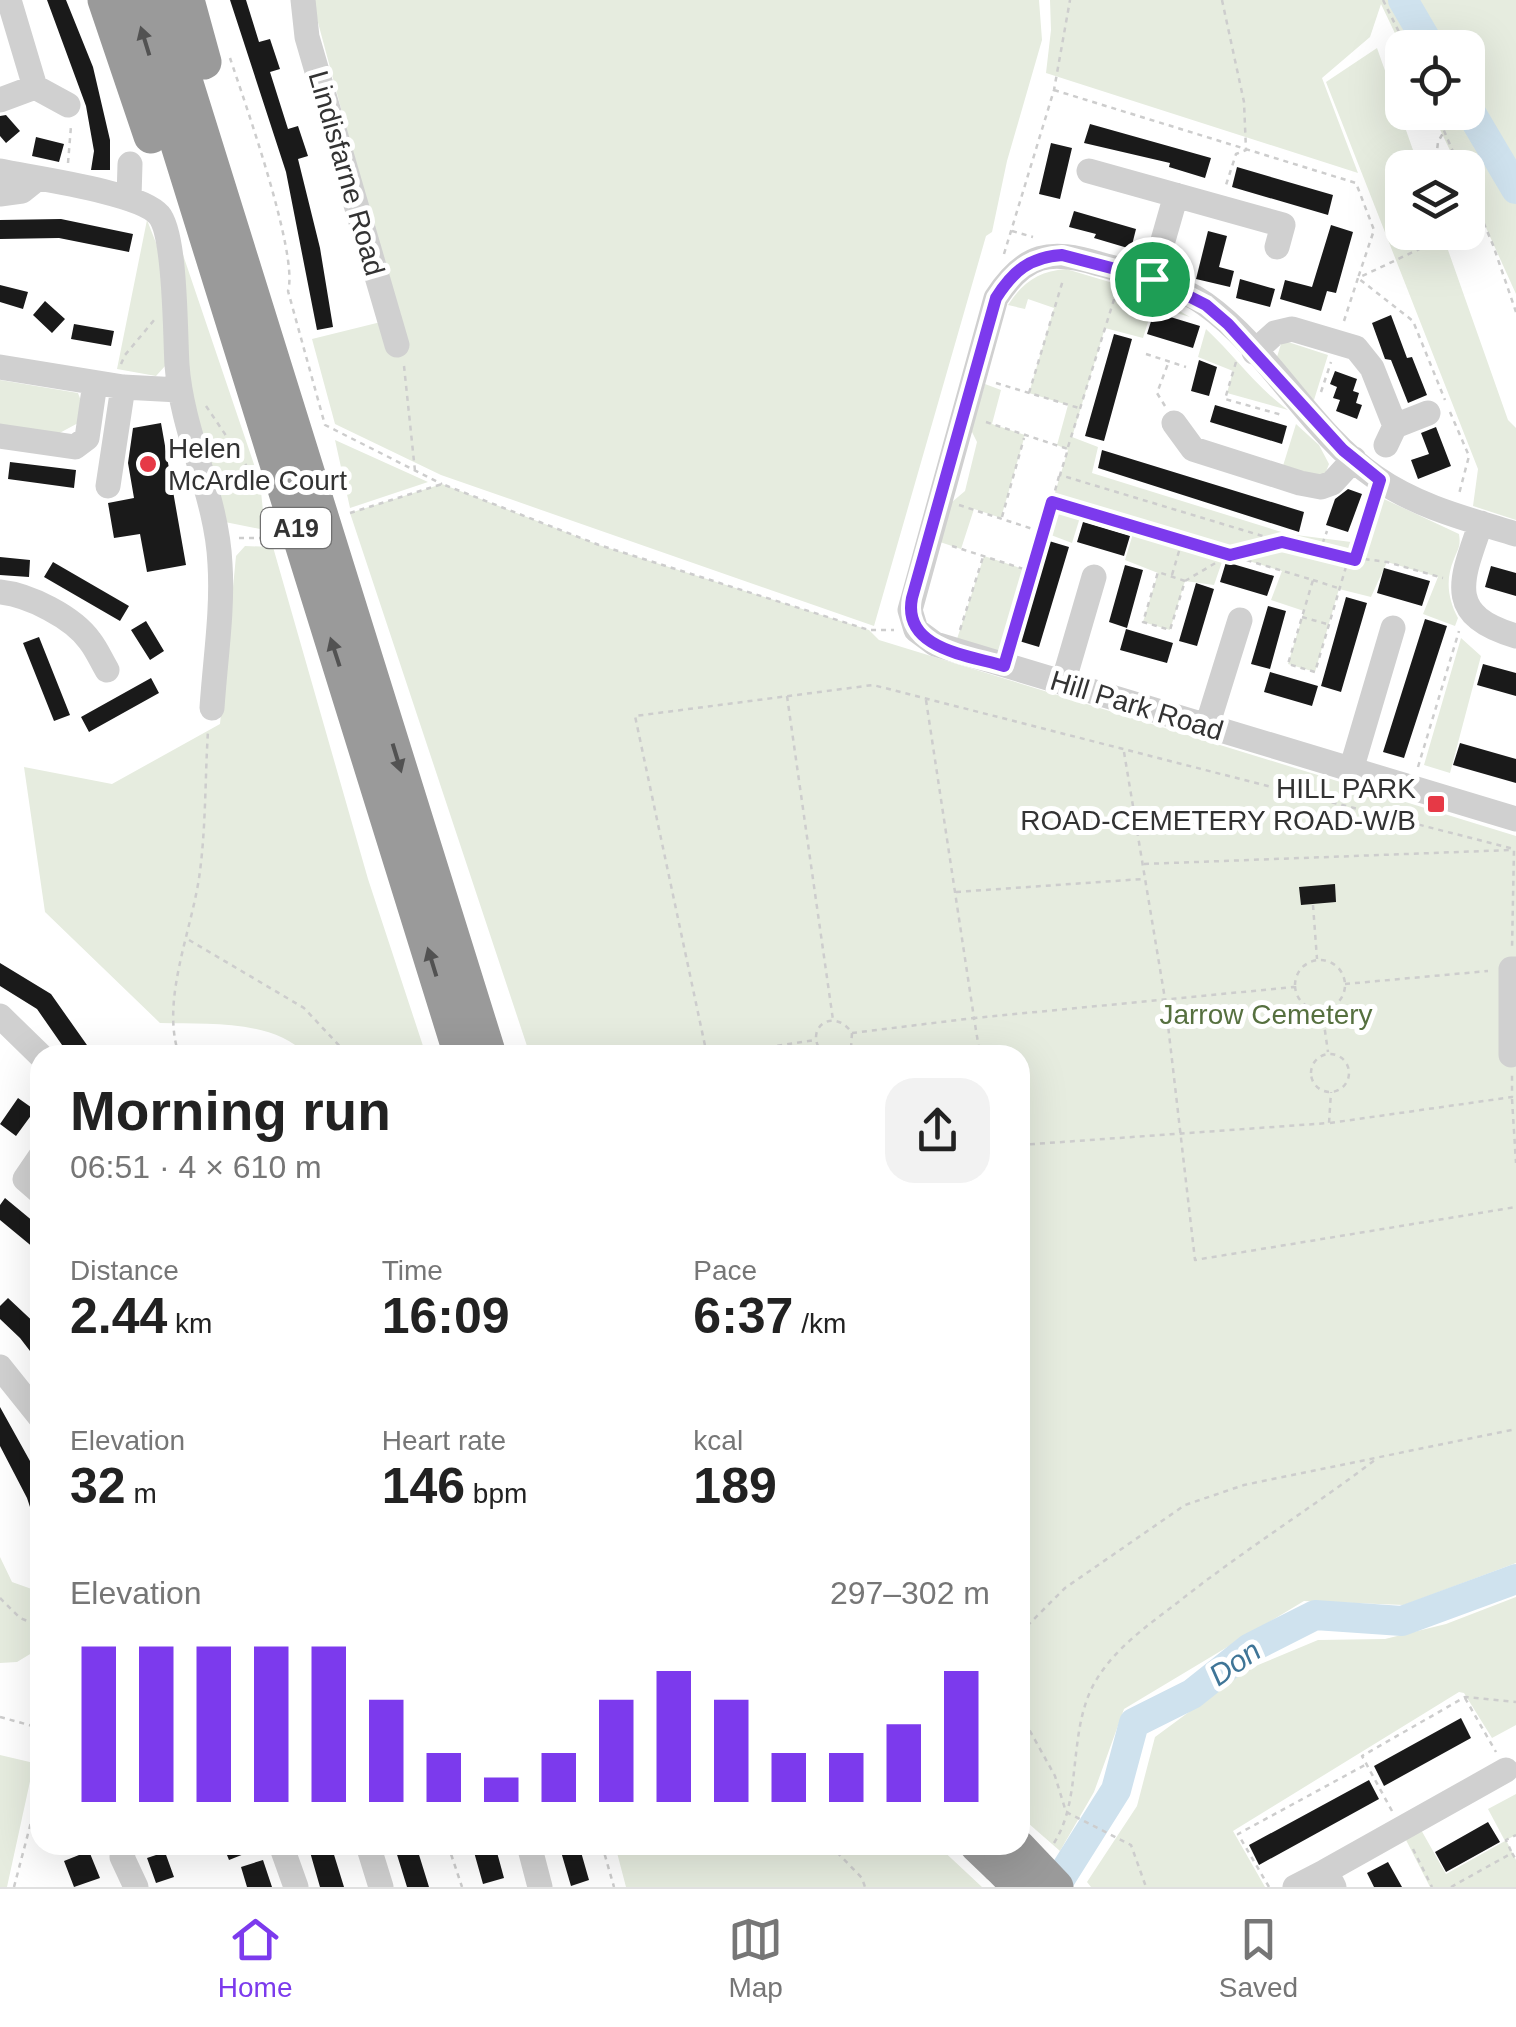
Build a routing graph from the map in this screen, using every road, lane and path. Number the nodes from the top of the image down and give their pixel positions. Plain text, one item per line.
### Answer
1 (9, 0) edge
2 (105, 0) edge
3 (133, 0) edge
4 (160, 0) edge
5 (186, 0) edge
6 (303, 0) edge
7 (1070, 0) edge
8 (1222, 0) edge
9 (1384, 0) edge
10 (1398, 30) edge
11 (226, 48) dead end
12 (36, 87) junction
13 (1054, 90) junction
14 (0, 100) edge
15 (68, 105) joint
16 (1444, 132) joint
17 (1246, 150) junction
18 (1437, 150) edge
19 (1452, 150) edge
20 (130, 164) dead end
21 (0, 171) edge
22 (1089, 171) dead end
23 (37, 179) junction
24 (65, 185) junction
25 (0, 194) edge
26 (1176, 195) junction
27 (129, 198) junction
28 (1219, 208) junction
29 (1485, 226) edge
30 (1277, 248) dead end
31 (1418, 250) edge
32 (1070, 256) junction
33 (1358, 278) junction
34 (1152, 279) junction
35 (1119, 282) junction
36 (998, 294) junction
37 (172, 299) junction
38 (1516, 312) edge
39 (1190, 317) dead end
40 (1337, 342) junction
41 (397, 345) joint
42 (1248, 346) junction
43 (1146, 354) dead end
44 (1169, 362) junction
45 (0, 367) edge
46 (1186, 367) dead end
47 (974, 376) junction
48 (111, 385) junction
49 (179, 390) junction
50 (1028, 393) junction
51 (1080, 408) junction
52 (1428, 413) dead end
53 (964, 415) junction
54 (1283, 416) dead end
55 (1314, 418) junction
56 (1174, 422) joint
57 (1025, 435) junction
58 (0, 436) edge
59 (1068, 449) junction
60 (1354, 459) junction
61 (415, 471) junction
62 (1060, 475) junction
63 (1380, 480) junction
64 (258, 482) dead end
65 (442, 484) junction
66 (108, 486) dead end
67 (940, 498) junction
68 (1052, 502) junction
69 (350, 513) dead end
70 (1454, 514) junction
71 (1001, 518) junction
72 (1482, 523) junction
73 (1327, 531) dead end
74 (1043, 532) junction
75 (1516, 534) edge
76 (218, 537) junction
77 (271, 538) dead end
78 (929, 538) junction
79 (1182, 541) junction
80 (1282, 542) junction
81 (1319, 553) junction
82 (1230, 555) junction
83 (984, 556) junction
84 (1348, 559) junction
85 (1355, 560) junction
86 (1032, 572) junction
87 (1172, 576) junction
88 (1094, 577) dead end
89 (1313, 580) junction
90 (1186, 581) junction
91 (1339, 588) junction
92 (0, 592) edge
93 (1466, 594) junction
94 (332, 595) junction
95 (1302, 617) junction
96 (1240, 620) dead end
97 (1329, 624) junction
98 (1394, 628) dead end
99 (916, 630) junction
100 (1516, 636) edge
101 (954, 650) junction
102 (1004, 666) junction
103 (107, 670) dead end
104 (1063, 683) junction
105 (786, 696) junction
106 (926, 698) junction
107 (212, 708) joint
108 (1207, 726) junction
109 (1124, 750) junction
110 (1352, 770) junction
111 (1412, 788) junction
112 (1516, 819) edge
113 (1514, 850) edge
114 (1143, 864) junction
115 (1145, 879) junction
116 (954, 892) junction
117 (1313, 905) dead end
118 (188, 939) junction
119 (1317, 960) junction
120 (1514, 969) edge
121 (1345, 984) junction
122 (1294, 987) junction
123 (1165, 999) junction
124 (1322, 1010) junction
125 (0, 1016) edge
126 (974, 1018) junction
127 (833, 1020) junction
128 (852, 1032) junction
129 (815, 1040) junction
130 (30, 1045) edge
131 (177, 1045) edge
132 (339, 1045) edge
133 (458, 1045) edge
134 (487, 1045) edge
135 (705, 1045) edge
136 (783, 1045) edge
137 (818, 1045) edge
138 (851, 1045) edge
139 (978, 1045) edge
140 (1328, 1054) junction
141 (1511, 1055) joint
142 (1331, 1092) junction
143 (1512, 1097) junction
144 (1328, 1123) junction
145 (1179, 1132) junction
146 (1030, 1144) edge
147 (1516, 1163) edge
148 (1516, 1207) edge
149 (0, 1367) edge
150 (30, 1404) edge
151 (1516, 1429) edge
152 (1379, 1457) junction
153 (0, 1598) edge
154 (30, 1622) edge
155 (1030, 1623) edge
156 (1464, 1697) junction
157 (1516, 1702) edge
158 (0, 1717) edge
159 (30, 1725) edge
160 (1030, 1731) edge
161 (1367, 1765) junction
162 (1506, 1770) joint
163 (1066, 1812) junction
164 (30, 1826) edge
165 (1402, 1828) junction
166 (1516, 1834) edge
167 (1053, 1844) dead end
168 (1512, 1852) junction
169 (122, 1855) edge
170 (285, 1855) edge
171 (371, 1855) edge
172 (451, 1855) edge
173 (532, 1855) edge
174 (605, 1855) edge
175 (840, 1855) edge
176 (998, 1858) edge
177 (1516, 1860) edge
178 (1330, 1879) edge
179 (14, 1887) edge
180 (136, 1887) edge
181 (296, 1887) edge
182 (381, 1887) edge
183 (462, 1887) edge
184 (540, 1887) edge
185 (614, 1887) edge
186 (865, 1887) edge
187 (1056, 1887) edge
188 (1146, 1887) edge
189 (1268, 1887) edge
190 (1296, 1887) edge
191 (1432, 1887) edge
192 (1451, 1887) edge

1 - 12 street
2 - 94 highway
94 -> 3 highway, A19
4 - 94 highway, A19
5 - 94 highway
6 - 41 street, Lindisfarne Road
7 - 13 path
8 - 17 path
9 - 10 path
11 - 61 path
12 - 14 street
12 - 15 street
13 - 17 path
13 - 36 path
15 - 24 path
16 - 18 path
16 - 19 path
17 - 28 path
17 - 33 path
20 - 27 street
21 - 23 street
22 - 26 street
23 - 24 street
23 - 25 street
24 - 27 street
26 - 28 street
26 - 34 street
27 - 37 street
28 - 30 street
29 - 38 path
31 - 33 path
32 - 35 street
32 - 36 street
32 - 50 path
33 - 40 path
33 - 70 path
34 - 35 street
34 - 42 street
35 - 39 path
35 - 51 path
36 - 47 street
37 - 48 path
37 - 49 street
40 - 42 street
40 - 52 street
40 - 55 path
41 - 61 path
42 - 54 path
42 - 55 street
43 - 44 path
44 - 46 path
44 - 56 path
45 - 48 street
47 - 50 path
47 - 53 street
48 - 49 street
48 - 58 street
48 - 66 street
49 - 64 path
49 - 76 street
50 - 51 path
51 - 59 path
53 - 57 path
53 - 67 street
55 - 60 street
56 - 60 street
57 - 59 path
57 - 71 path
59 - 62 path
60 - 63 street
61 - 65 path
62 - 68 path
62 - 80 path
63 - 70 street
63 - 85 path
65 - 69 path
65 - 99 path
67 - 71 path
67 - 78 street
68 - 74 path
68 - 79 path
70 - 72 street
71 - 74 path
72 - 75 street
72 - 93 street
73 - 81 path
74 - 86 path
76 - 77 path
76 - 107 street
78 - 83 path
78 - 99 street
79 - 82 path
79 - 87 path
80 - 81 path
80 - 82 path
81 - 84 path
82 - 89 path
82 - 90 path
83 - 86 path
83 - 101 path
84 - 85 path
84 - 91 path
85 - 93 path
86 - 102 path
87 - 90 path
87 - 90 path
88 - 104 street
89 - 91 path
89 - 95 path
91 - 97 path
92 - 103 street
93 - 100 street
93 - 111 path
133 -> 94 highway, A19
94 -> 134 highway, A19
95 - 97 path
95 - 97 path
96 - 108 street
98 - 110 street
99 - 101 street, Hill Park Road
101 - 102 street, Hill Park Road
102 - 104 street, Hill Park Road
104 - 108 street, Hill Park Road
105 - 106 path
105 - 127 path
105 - 135 path
106 - 109 path
106 - 116 path
107 - 118 path
108 - 110 street, Hill Park Road
109 - 113 path
109 - 114 path
110 - 111 street, Hill Park Road
111 - 112 street, Hill Park Road
113 - 114 path
113 - 120 path
114 - 115 path
115 - 116 path
115 - 123 path
116 - 126 path
117 - 119 path
118 - 131 path
118 - 132 path
119 - 121 path
119 - 122 path
120 - 121 path
120 - 141 street
121 - 124 path
122 - 123 path
122 - 124 path
123 - 126 path
123 - 145 path
124 - 140 path
125 - 130 street
126 - 128 path
126 - 139 path
127 - 128 path
127 - 129 path
128 - 138 path
129 - 136 path
129 - 137 path
140 - 142 path
140 - 142 path
141 - 143 path
142 - 144 path
143 - 144 path
143 - 147 path
144 - 145 path
145 - 146 path
145 - 148 path
149 - 150 street
151 - 152 path
152 - 155 path
152 - 163 path
153 - 154 path
156 - 157 path
156 - 161 path
156 - 162 path
158 - 159 path
160 - 163 path
161 - 165 path
161 - 189 path
162 - 165 street
163 - 167 path
163 - 188 path
164 - 179 path
165 - 178 street
165 - 191 path
166 - 168 path
168 - 177 path
168 - 192 path
169 - 180 street
170 - 181 street
171 - 182 street
172 - 183 path
173 - 184 street
174 - 185 path
175 - 186 path
176 - 187 highway, bridge
178 - 190 street

